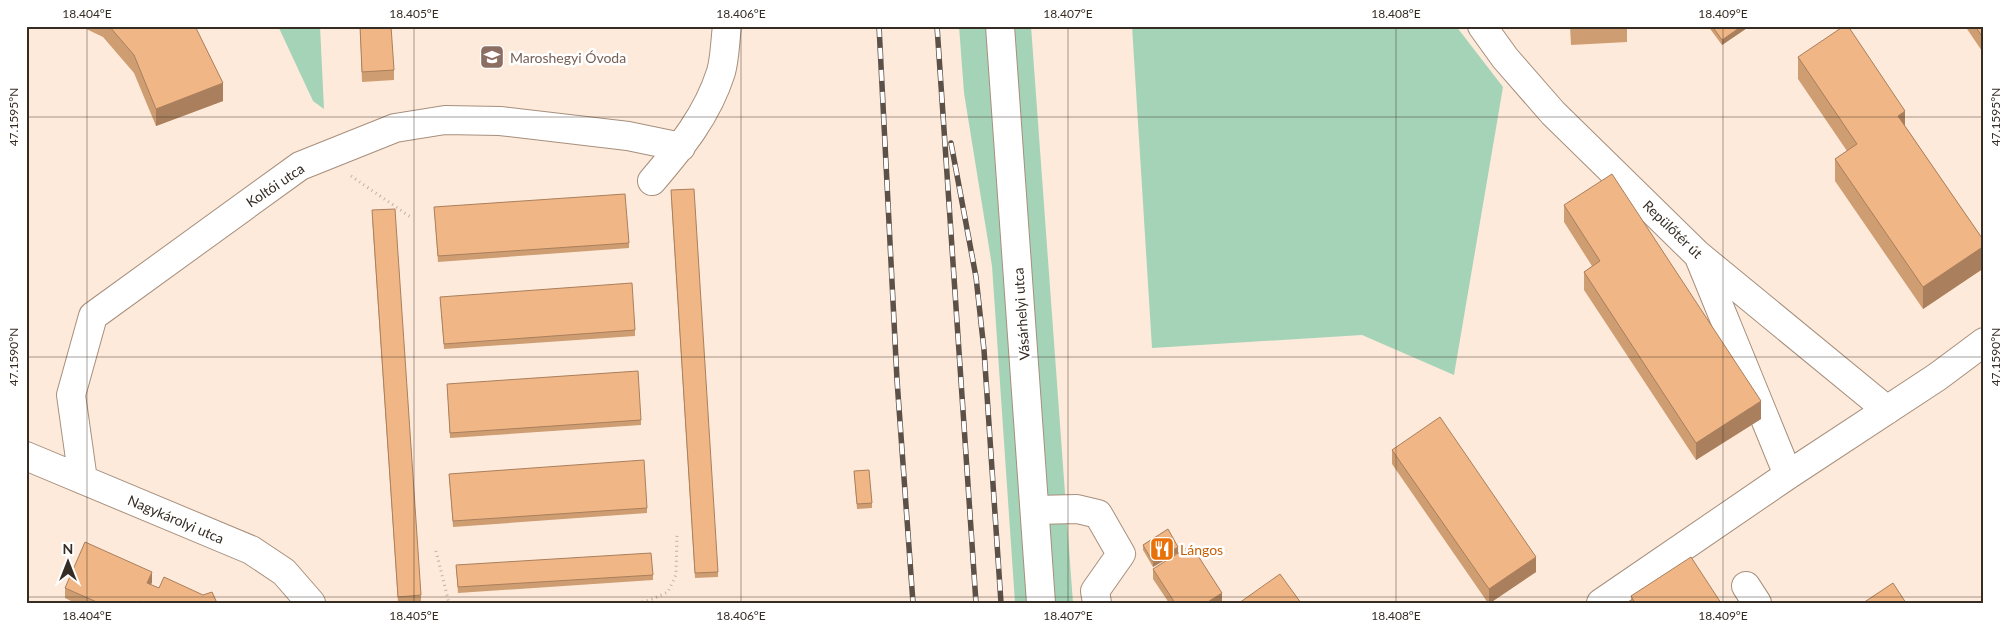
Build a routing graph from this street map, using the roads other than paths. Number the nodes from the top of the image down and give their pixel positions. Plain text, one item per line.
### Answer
1 (727, 26) edge
2 (1000, 26) edge
3 (1482, 26) edge
4 (681, 147) junction
5 (652, 181) dead end
6 (1697, 254) junction
7 (1984, 342) edge
8 (1887, 410) junction
9 (26, 456) edge
10 (1788, 475) junction
11 (83, 480) junction
12 (1035, 510) junction
13 (311, 603) edge
14 (1041, 603) edge
15 (1097, 603) edge
16 (1601, 603) edge

1 - 4 street
2 - 12 street, Vásárhelyi utca
3 - 6 street, Repülőtér út
4 - 5 street
4 - 11 street, Koltói utca
6 - 8 street, Repülőtér út
6 - 10 street
7 - 8 street
8 - 10 street
9 - 11 street, Nagykárolyi utca
10 - 16 street
11 - 13 street, Nagykárolyi utca
12 - 14 street, Vásárhelyi utca
12 - 15 street

